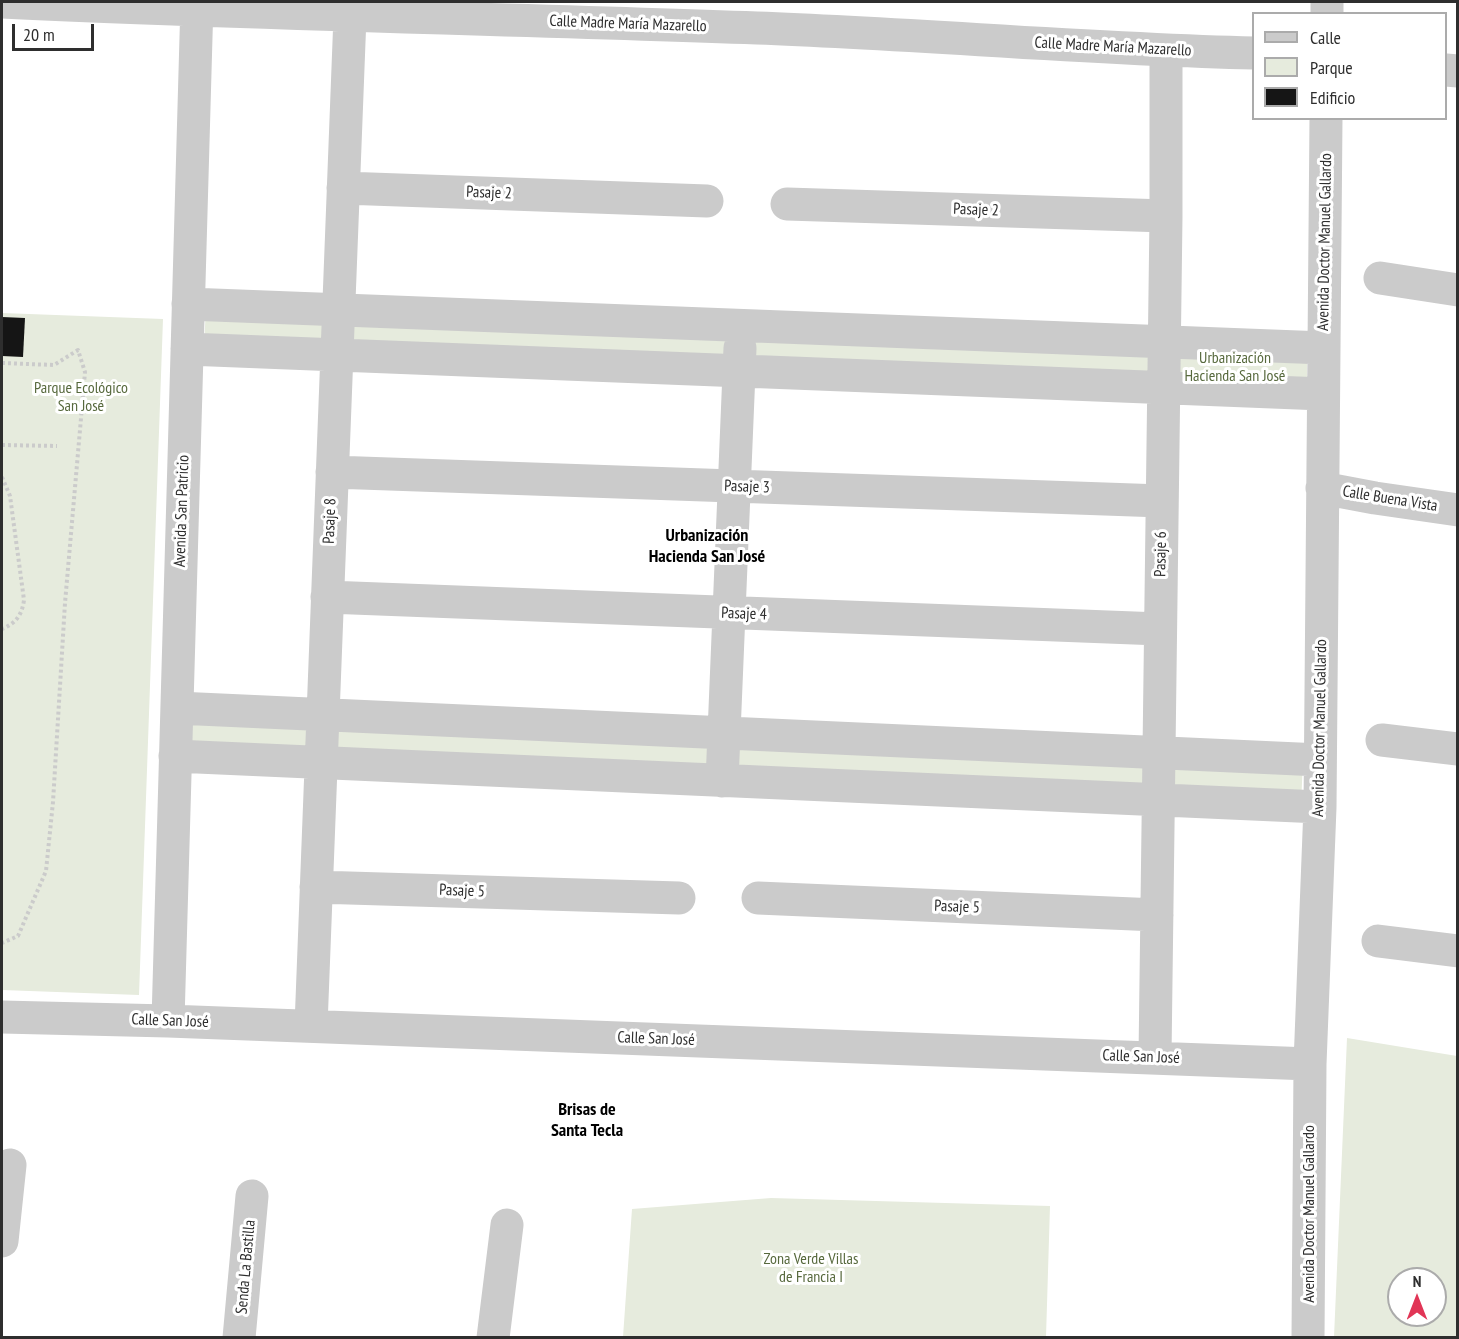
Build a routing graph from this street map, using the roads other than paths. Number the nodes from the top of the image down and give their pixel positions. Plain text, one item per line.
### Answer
1 (2, 2) edge
2 (197, 6) edge
3 (760, 15) edge
4 (350, 16) junction
5 (1166, 51) junction
6 (1252, 53) edge
7 (1326, 120) edge
8 (343, 188) junction
9 (707, 201) dead end
10 (787, 204) dead end
11 (1166, 216) junction
12 (1380, 278) dead end
13 (1458, 290) edge
14 (188, 304) junction
15 (338, 310) junction
16 (741, 326) junction
17 (1164, 341) junction
18 (1323, 348) junction
19 (187, 349) junction
20 (337, 355) junction
21 (739, 371) junction
22 (1163, 388) junction
23 (1323, 394) junction
24 (332, 472) junction
25 (734, 487) junction
26 (1322, 488) junction
27 (1162, 501) junction
28 (1458, 510) edge
29 (327, 597) junction
30 (729, 613) junction
31 (1160, 629) junction
32 (177, 708) junction
33 (323, 715) junction
34 (724, 733) junction
35 (1382, 740) dead end
36 (1458, 749) edge
37 (1159, 752) junction
38 (175, 756) junction
39 (1320, 760) junction
40 (321, 763) junction
41 (722, 781) junction
42 (1158, 800) junction
43 (1320, 807) junction
44 (316, 887) junction
45 (680, 898) dead end
46 (758, 898) dead end
47 (1157, 915) junction
48 (1378, 941) dead end
49 (1458, 951) edge
50 (2, 1017) edge
51 (168, 1021) junction
52 (311, 1026) junction
53 (1155, 1057) junction
54 (1310, 1064) junction
55 (10, 1165) dead end
56 (252, 1196) dead end
57 (507, 1225) dead end
58 (2, 1241) edge
59 (239, 1338) edge
60 (493, 1338) edge
61 (1308, 1338) edge

1 - 2 street, Calle Madre María Mazarello
2 - 4 street, Calle Madre María Mazarello
2 - 14 street, Avenida San Patricio
3 - 4 street, Calle Madre María Mazarello
3 - 5 street, Calle Madre María Mazarello
4 - 8 street, Pasaje 8
5 - 6 street, Calle Madre María Mazarello
5 - 11 street, Pasaje 6
7 - 18 street, Avenida Doctor Manuel Gallardo
8 - 9 street, Pasaje 2
8 - 15 street, Pasaje 8
10 - 11 street, Pasaje 2
11 - 17 street, Pasaje 6
12 - 13 street
14 - 15 street
14 - 19 street, Avenida San Patricio
15 - 16 street
15 - 20 street, Pasaje 8
16 - 17 street
16 - 21 street
17 - 18 street
17 - 22 street, Pasaje 6
18 - 23 street, Avenida Doctor Manuel Gallardo
19 - 20 street
19 - 32 street, Avenida San Patricio
20 - 21 street
20 - 24 street, Pasaje 8
21 - 22 street
21 - 25 street
22 - 23 street
22 - 27 street, Pasaje 6
23 - 26 street, Avenida Doctor Manuel Gallardo
24 - 25 street, Pasaje 3
24 - 29 street, Pasaje 8
25 - 27 street, Pasaje 3
25 - 30 street
26 - 28 street, Calle Buena Vista
26 - 39 street, Avenida Doctor Manuel Gallardo
27 - 31 street, Pasaje 6
29 - 30 street, Pasaje 4
29 - 33 street, Pasaje 8
30 - 31 street, Pasaje 4
30 - 34 street
31 - 37 street, Pasaje 6
32 - 33 street
32 - 38 street, Avenida San Patricio
33 - 34 street
33 - 40 street, Pasaje 8
34 - 37 street
34 - 41 street
35 - 36 street
37 - 39 street
37 - 42 street, Pasaje 6
38 - 40 street
38 - 51 street, Avenida San Patricio
39 - 43 street, Avenida Doctor Manuel Gallardo
40 - 41 street
40 - 44 street, Pasaje 8
41 - 42 street
42 - 43 street
42 - 47 street, Pasaje 6
43 - 54 street, Avenida Doctor Manuel Gallardo
44 - 45 street, Pasaje 5
44 - 52 street, Pasaje 8
46 - 47 street, Pasaje 5
47 - 53 street, Pasaje 6
48 - 49 street
50 - 51 street, Calle San José
51 - 52 street, Calle San José
52 - 53 street, Calle San José
53 - 54 street, Calle San José
54 - 61 street, Avenida Doctor Manuel Gallardo
55 - 58 street
56 - 59 street, Senda La Bastilla
57 - 60 street

